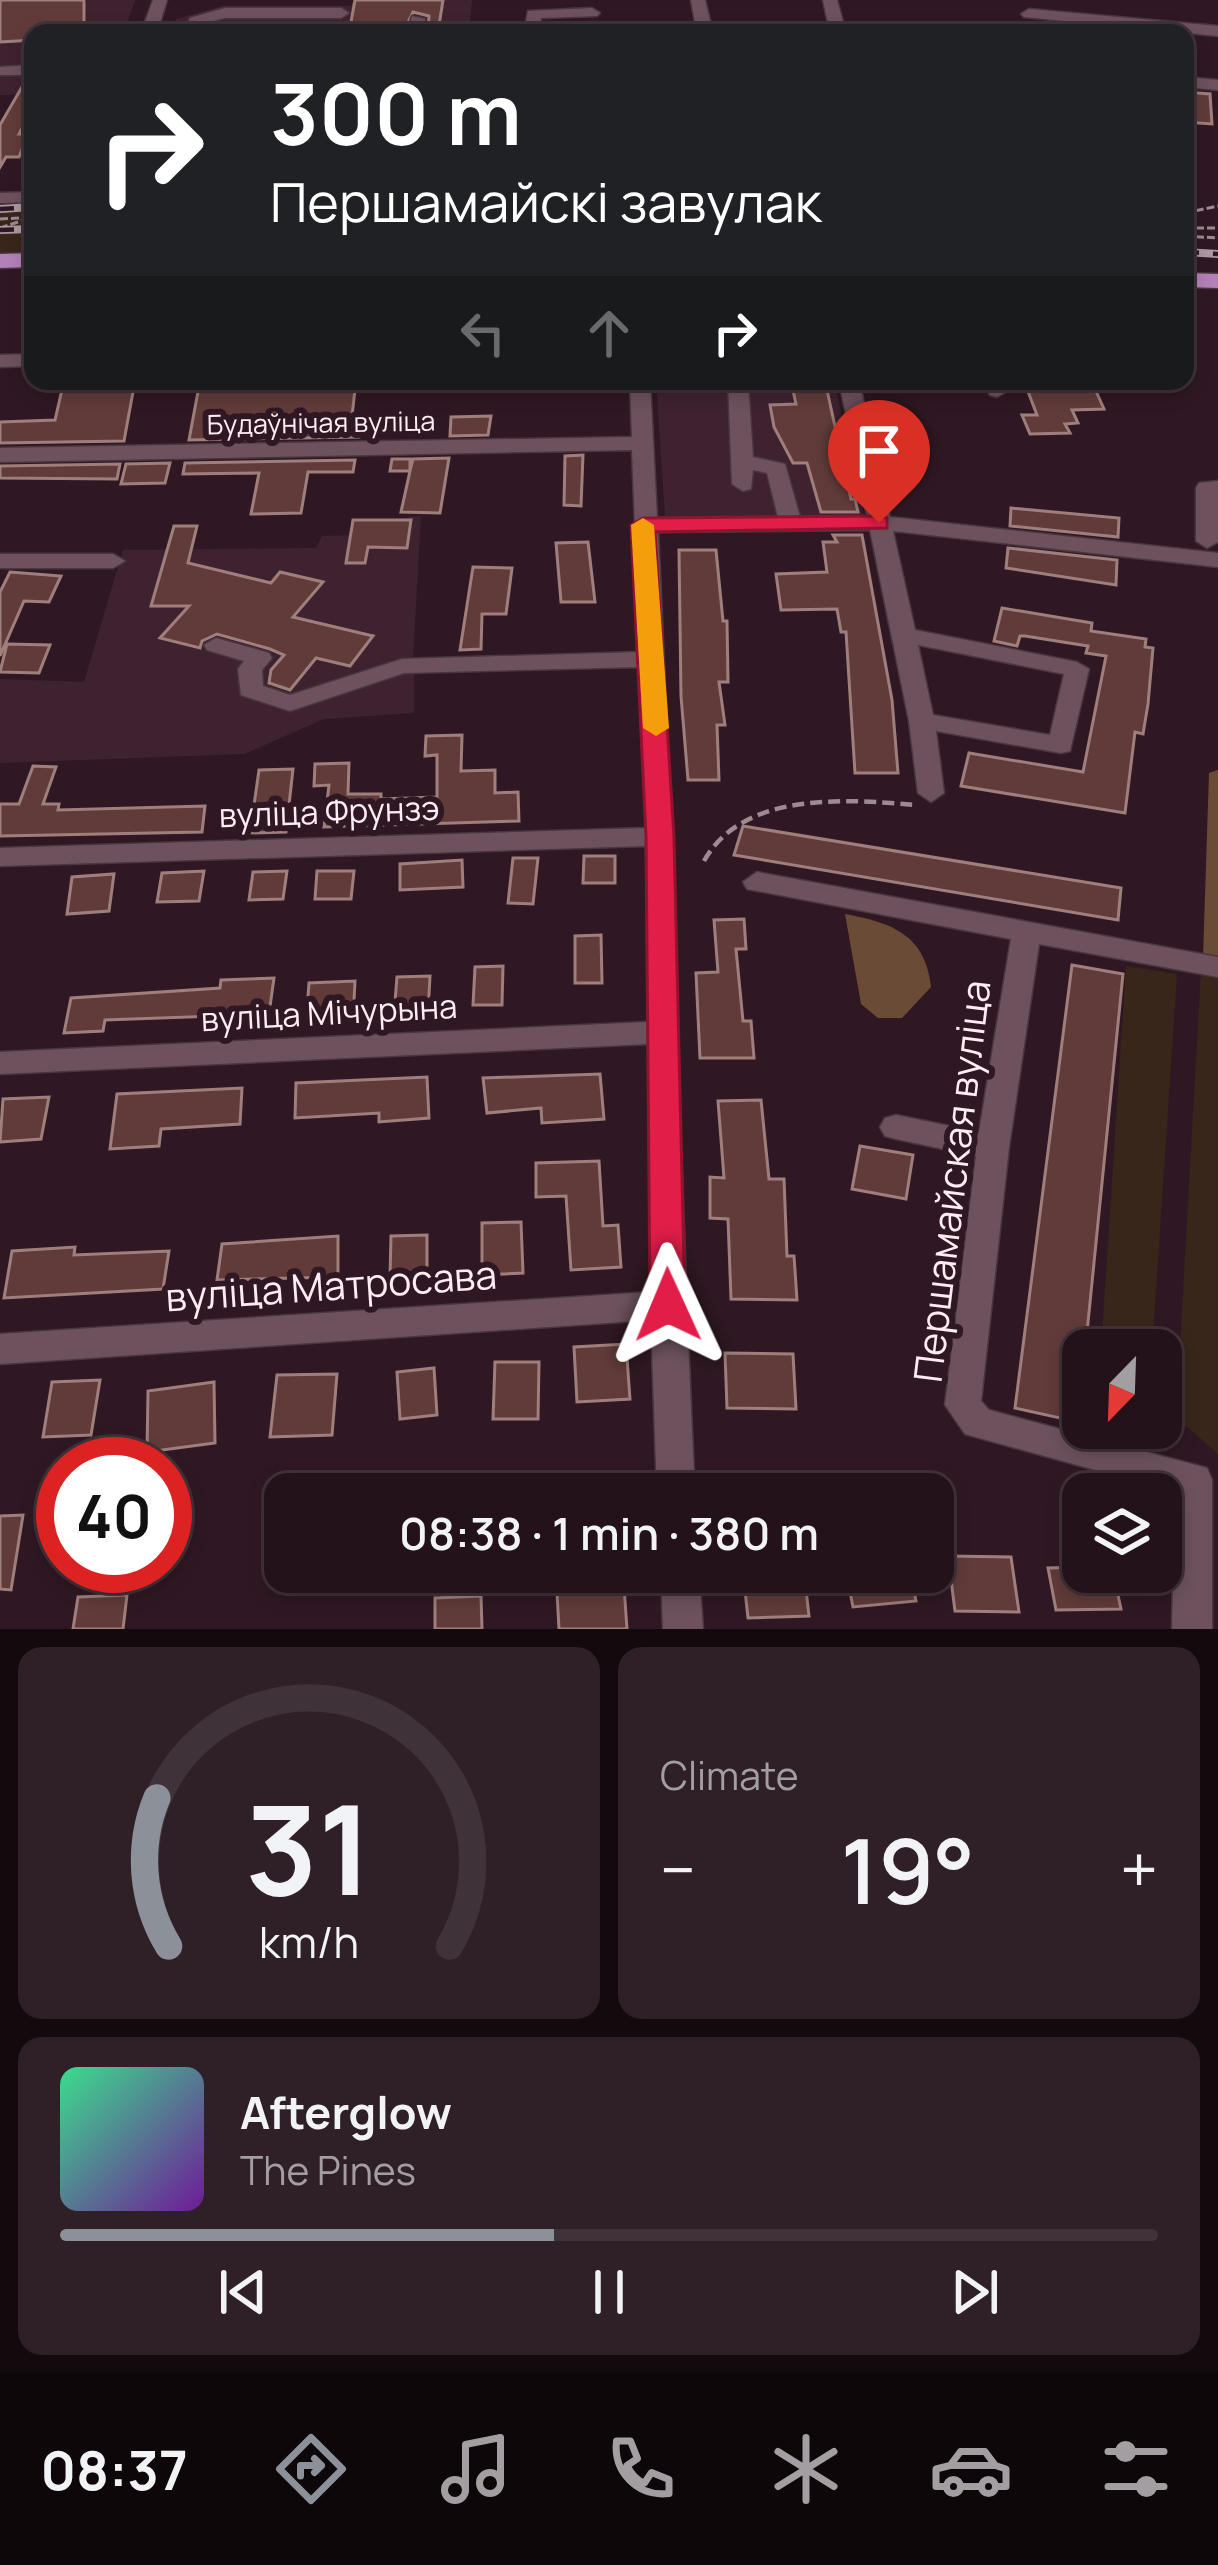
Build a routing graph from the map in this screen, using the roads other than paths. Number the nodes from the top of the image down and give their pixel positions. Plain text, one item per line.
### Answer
1 (590, 6) edge
2 (1026, 7) edge
3 (340, 13) dead end
4 (195, 24) edge
5 (533, 24) edge
6 (1119, 24) edge
7 (24, 70) edge
8 (3, 71) dead end
9 (640, 390) edge
10 (738, 390) edge
11 (851, 390) edge
12 (643, 443) junction
13 (0, 455) edge
14 (1218, 488) edge
15 (879, 523) junction
16 (791, 524) junction
17 (643, 525) junction
18 (1212, 551) edge
19 (113, 560) dead end
20 (0, 561) edge
21 (902, 634) junction
22 (216, 645) dead end
23 (653, 659) junction
24 (922, 721) junction
25 (931, 800) road end
26 (660, 837) junction
27 (0, 857) edge
28 (757, 882) dead end
29 (1026, 933) junction
30 (1218, 967) edge
31 (662, 1032) junction
32 (0, 1064) edge
33 (896, 1127) dead end
34 (993, 1147) junction
35 (668, 1305) junction
36 (0, 1349) edge
37 (675, 1473) edge
38 (681, 1593) edge
39 (683, 1629) edge
40 (1192, 1629) edge

1 - 5 street
2 - 6 street
3 - 4 street
7 - 8 street
9 - 12 street
10 - 16 street
11 - 15 street
12 - 13 street, Будаўнічая вуліца
12 - 17 street
14 - 18 street
15 - 16 street
15 - 18 street
15 - 21 street
16 - 17 street
17 - 23 street
19 - 20 street
21 - 24 street
21 - 24 street
22 - 23 street
23 - 26 street
24 - 25 street
26 - 27 street, вуліца Фрунзэ
26 - 31 street
28 - 29 street
29 - 30 street
29 - 34 street, Першамайская вуліца
31 - 32 street, вуліца Мічурына
31 - 35 street
33 - 34 street
34 - 40 street, Першамайская вуліца
35 - 36 street, вуліца Матросава
35 - 37 street
38 - 39 street

